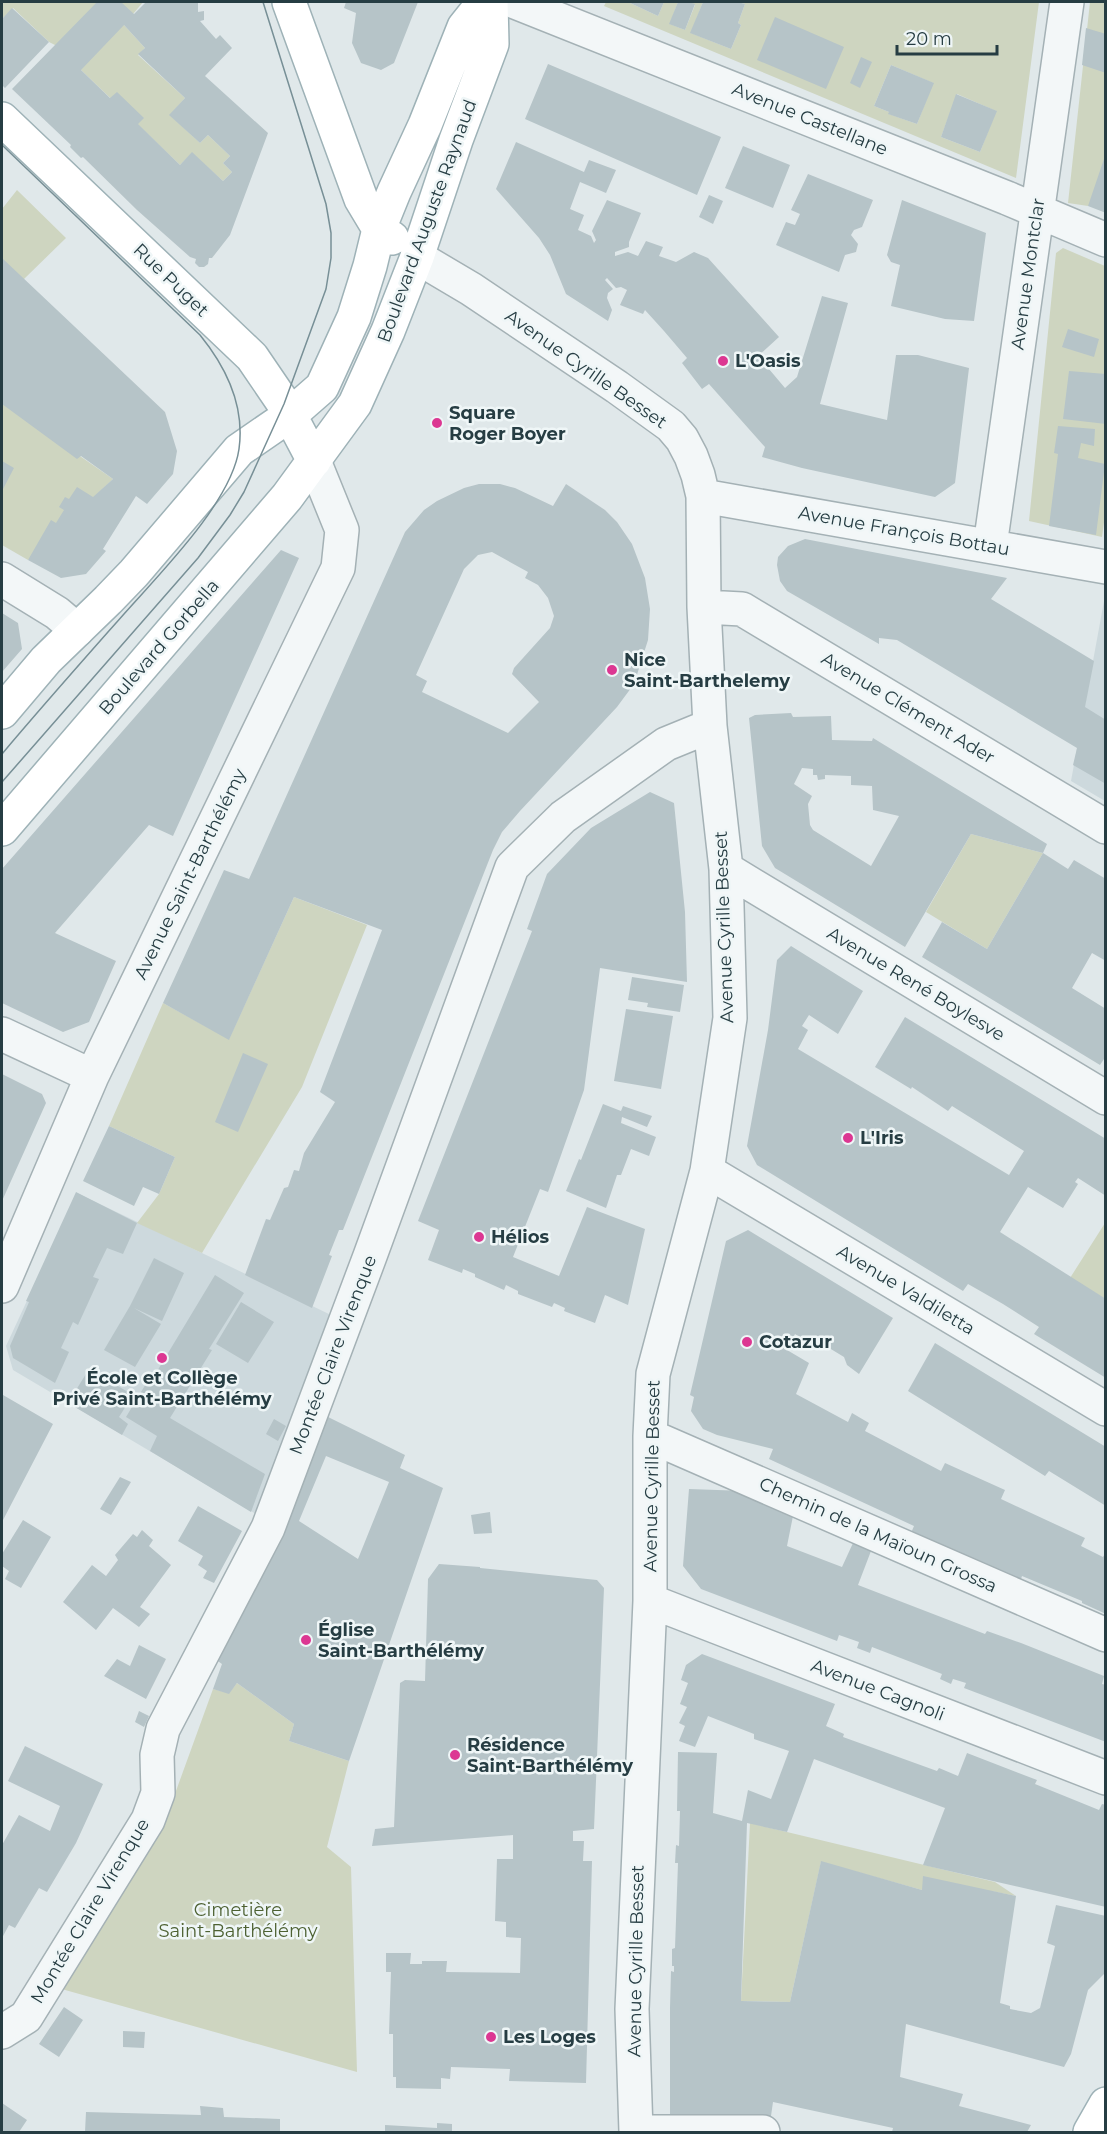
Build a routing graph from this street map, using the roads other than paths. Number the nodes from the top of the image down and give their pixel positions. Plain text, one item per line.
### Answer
1 (289, 2) edge
2 (484, 2) edge
3 (491, 2) edge
4 (514, 2) edge
5 (1067, 2) edge
6 (2, 119) edge
7 (1037, 210) junction
8 (379, 229) junction
9 (1106, 240) edge
10 (417, 257) junction
11 (290, 415) junction
12 (314, 461) junction
13 (703, 496) junction
14 (990, 546) junction
15 (1106, 567) edge
16 (2, 579) edge
17 (704, 607) junction
18 (77, 630) junction
19 (2, 712) edge
20 (710, 726) junction
21 (1106, 827) edge
22 (2, 829) edge
23 (726, 869) junction
24 (2, 1034) edge
25 (92, 1076) junction
26 (1106, 1098) edge
27 (707, 1171) junction
28 (2, 1286) edge
29 (1106, 1409) edge
30 (650, 1436) junction
31 (650, 1602) junction
32 (1106, 1635) edge
33 (1106, 1778) edge
34 (2, 2032) edge
35 (1106, 2104) edge
36 (636, 2132) edge
37 (763, 2133) edge
38 (1090, 2133) edge

1 - 8 main road, Avenue Cyrille Besset
2 - 8 main road, Boulevard Auguste Raynaud
3 - 10 main road, Boulevard Auguste Raynaud
4 - 7 street, Avenue Castellane
5 - 7 street, Avenue Montclar
6 - 11 main road, Rue Puget
7 - 9 street, Avenue Castellane
7 - 14 street, Avenue Montclar
8 - 10 main road, Avenue Cyrille Besset
8 - 11 main road, Boulevard Auguste Raynaud
10 - 12 main road, Boulevard Auguste Raynaud
10 - 13 street, Avenue Cyrille Besset
11 - 12 main road, Rue Puget
11 - 18 main road
12 - 22 main road, Boulevard Gorbella
12 - 25 street, Avenue Saint-Barthélémy
13 - 14 street, Avenue François Bottau
13 - 17 street, Avenue Cyrille Besset
14 - 15 street, Avenue François Bottau
16 - 18 street
17 - 20 street, Avenue Cyrille Besset
17 - 21 street, Avenue Clément Ader
18 - 19 main road
20 - 23 street, Avenue Cyrille Besset
20 - 34 street, Montée Claire Virenque
23 - 26 street, Avenue René Boylesve
23 - 27 street, Avenue Cyrille Besset
24 - 25 street
25 - 28 street, Avenue Saint-Barthélémy
27 - 29 street, Avenue Valdiletta
27 - 30 street, Avenue Cyrille Besset
30 - 31 street, Avenue Cyrille Besset
30 - 32 street, Chemin de la Maïoun Grossa
31 - 33 street, Avenue Cagnoli
31 - 36 street, Avenue Cyrille Besset
35 - 38 main road
36 - 37 street

